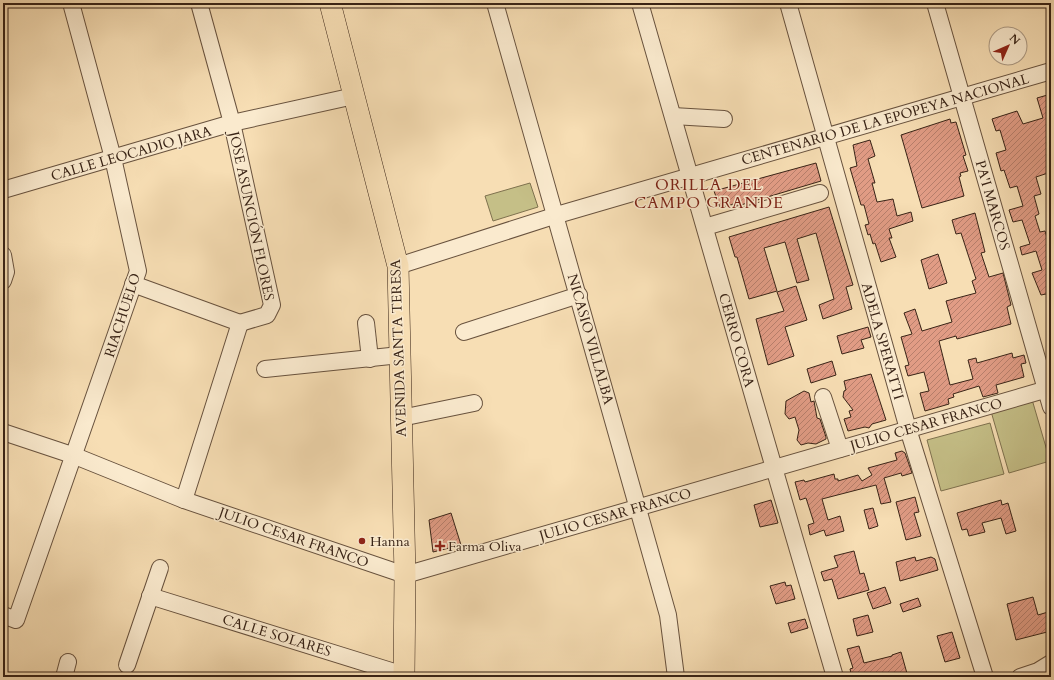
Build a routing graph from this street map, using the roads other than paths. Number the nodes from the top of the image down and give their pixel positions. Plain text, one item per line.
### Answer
1 (71, 3) edge
2 (200, 3) edge
3 (330, 3) edge
4 (495, 3) edge
5 (640, 3) edge
6 (788, 3) edge
7 (935, 3) edge
8 (1051, 71) edge
9 (354, 96) junction
10 (962, 96) junction
11 (673, 116) junction
12 (724, 119) dead end
13 (232, 124) junction
14 (826, 135) junction
15 (113, 158) junction
16 (691, 175) junction
17 (3, 190) edge
18 (820, 193) dead end
19 (556, 215) junction
20 (705, 227) junction
21 (3, 255) edge
22 (398, 266) junction
23 (3, 281) edge
24 (134, 284) junction
25 (579, 295) junction
26 (240, 323) junction
27 (366, 323) dead end
28 (464, 332) dead end
29 (400, 356) junction
30 (370, 359) junction
31 (265, 369) dead end
32 (1048, 388) edge
33 (822, 397) dead end
34 (474, 403) dead end
35 (1051, 407) edge
36 (401, 418) junction
37 (908, 429) junction
38 (3, 432) edge
39 (840, 449) junction
40 (75, 456) junction
41 (773, 469) junction
42 (184, 500) junction
43 (638, 507) junction
44 (160, 568) dead end
45 (405, 575) junction
46 (150, 596) junction
47 (10, 618) edge
48 (1051, 663) edge
49 (127, 665) dead end
50 (404, 676) edge
51 (676, 677) edge
52 (835, 677) edge
53 (985, 677) edge
54 (1020, 677) edge

1 - 15 street, RIACHUELO
2 - 13 street, JOSE ASUNCIÓN FLORES
3 - 9 main road, AVENIDA SANTA TERESA
4 - 19 street, NICASIO VILLALBA
5 - 11 street, CERRO CORA
6 - 14 street, ADELA SPERATTI
7 - 10 street, PA'I MARCOS
8 - 10 street, CENTENARIO DE LA EPOPEYA NACIONAL
9 - 13 street, CALLE LEOCADIO JARA
9 - 22 main road, AVENIDA SANTA TERESA
10 - 14 street, CENTENARIO DE LA EPOPEYA NACIONAL
10 - 32 street, PA'I MARCOS
11 - 12 street
11 - 16 street, CERRO CORA
13 - 15 street, CALLE LEOCADIO JARA
13 - 26 street, JOSE ASUNCIÓN FLORES
14 - 16 street, CENTENARIO DE LA EPOPEYA NACIONAL
14 - 37 street, ADELA SPERATTI
15 - 17 street, CALLE LEOCADIO JARA
15 - 24 street, RIACHUELO
16 - 19 street, CENTENARIO DE LA EPOPEYA NACIONAL
16 - 20 street, CERRO CORA
18 - 20 street
19 - 22 street, CENTENARIO DE LA EPOPEYA NACIONAL
19 - 25 street, NICASIO VILLALBA
20 - 41 street, CERRO CORA
21 - 23 street
22 - 29 main road, AVENIDA SANTA TERESA
24 - 26 street
24 - 40 street, RIACHUELO
25 - 28 street
25 - 43 street, NICASIO VILLALBA
26 - 42 street
27 - 30 street
29 - 30 street
29 - 36 main road, AVENIDA SANTA TERESA
30 - 31 street
32 - 35 street, PA'I MARCOS
32 - 37 street, JULIO CESAR FRANCO
33 - 39 street
34 - 36 street
36 - 45 main road, AVENIDA SANTA TERESA
37 - 39 street, JULIO CESAR FRANCO
37 - 53 street, ADELA SPERATTI
38 - 40 street, JULIO CESAR FRANCO
39 - 41 street, JULIO CESAR FRANCO
40 - 42 street, JULIO CESAR FRANCO
40 - 47 street, RIACHUELO
41 - 43 street, JULIO CESAR FRANCO
41 - 52 street, CERRO CORA
42 - 45 street, JULIO CESAR FRANCO
43 - 45 street, JULIO CESAR FRANCO
43 - 51 street, NICASIO VILLALBA
44 - 46 street
45 - 50 main road, AVENIDA SANTA TERESA
46 - 49 street
46 - 50 street, CALLE SOLARES
48 - 54 street

